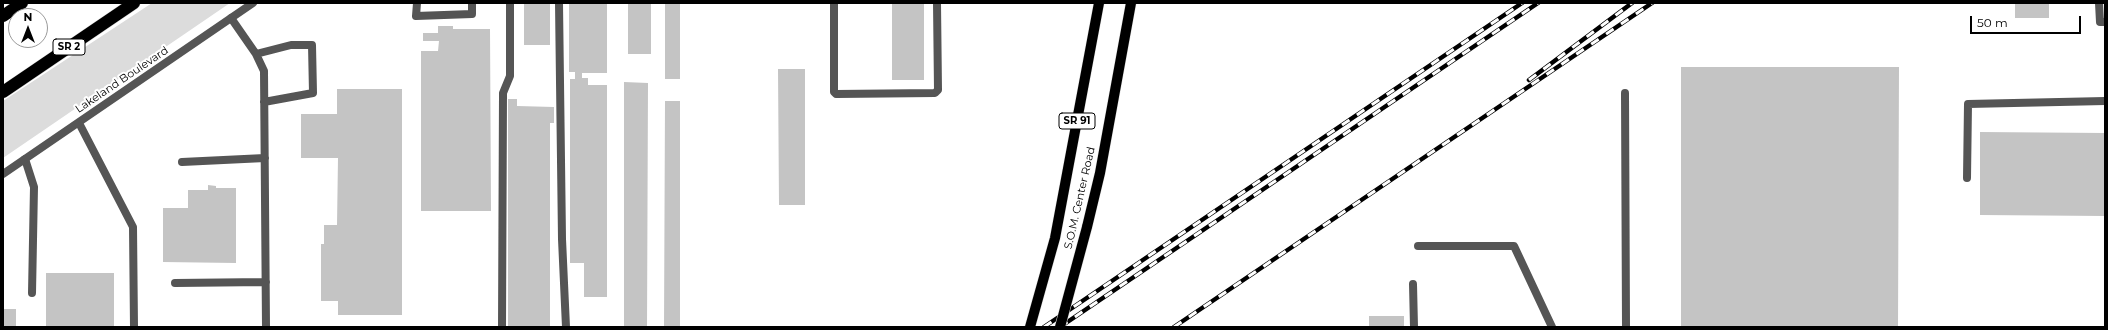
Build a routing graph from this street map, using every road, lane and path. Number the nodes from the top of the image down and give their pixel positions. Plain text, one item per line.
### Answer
1 (22, 3) edge
2 (134, 3) edge
3 (253, 3) edge
4 (417, 3) edge
5 (472, 3) edge
6 (510, 3) edge
7 (559, 3) edge
8 (834, 3) edge
9 (936, 3) edge
10 (1099, 3) edge
11 (1131, 3) edge
12 (2099, 3) edge
13 (3, 16) edge
14 (230, 18) junction
15 (2105, 22) edge
16 (256, 54) junction
17 (3, 92) edge
18 (1625, 93) dead end
19 (2105, 101) edge
20 (264, 102) junction
21 (79, 123) junction
22 (265, 158) junction
23 (25, 159) junction
24 (182, 162) dead end
25 (3, 174) edge
26 (1967, 178) dead end
27 (1418, 246) dead end
28 (266, 282) junction
29 (175, 283) dead end
30 (1413, 284) dead end
31 (32, 293) dead end
32 (134, 327) edge
33 (266, 327) edge
34 (502, 327) edge
35 (566, 327) edge
36 (1030, 327) edge
37 (1060, 327) edge
38 (1414, 327) edge
39 (1552, 327) edge
40 (1626, 327) edge

1 - 13 highway
2 - 17 highway, SR 2
3 - 14 street, Lakeland Boulevard
4 - 5 street
6 - 34 street
7 - 35 street
8 - 9 street
10 - 36 main road, S.O.M. Center Road / SR 91
11 - 37 main road, S.O.M. Center Road / SR 91, bridge
12 - 15 street
14 - 16 street
14 - 21 street, Lakeland Boulevard
16 - 20 street
16 - 20 street
18 - 40 street
19 - 26 street
20 - 22 street
21 - 23 street, Lakeland Boulevard
21 - 32 street
22 - 24 street
22 - 28 street
23 - 25 street, Lakeland Boulevard
23 - 31 street
27 - 39 street
28 - 29 street
28 - 33 street
30 - 38 street

